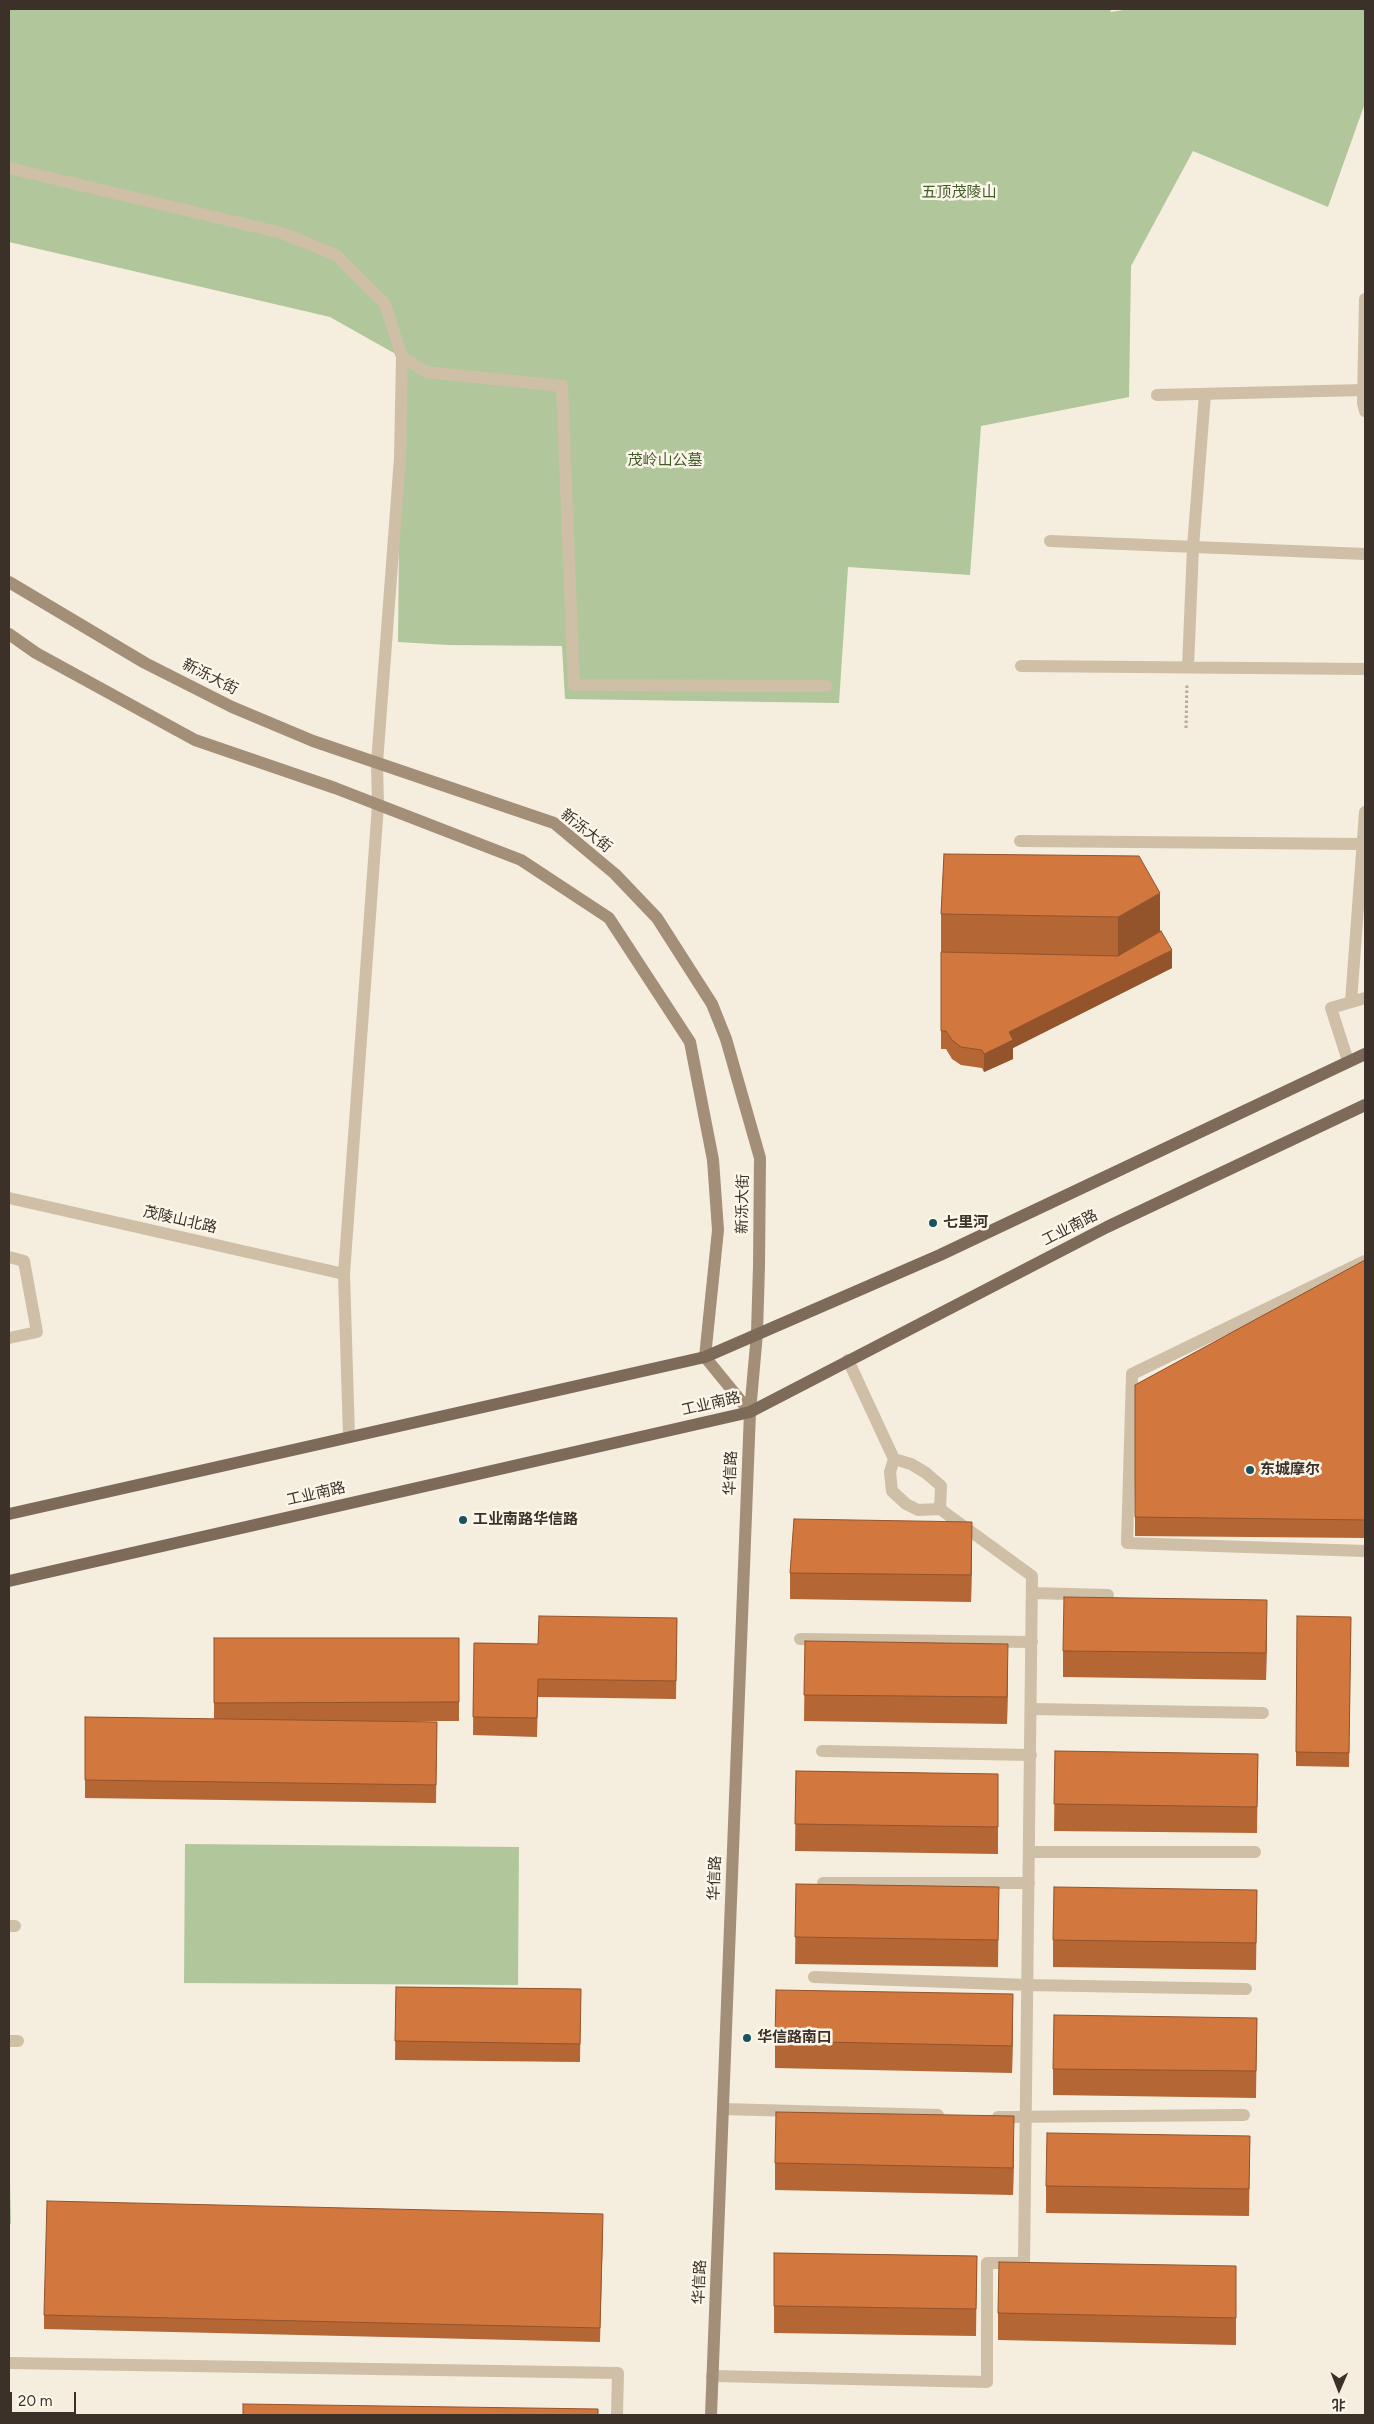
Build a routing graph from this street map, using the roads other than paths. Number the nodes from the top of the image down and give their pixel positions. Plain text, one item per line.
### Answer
1 (9, 168) edge
2 (1365, 307) edge
3 (402, 357) junction
4 (1364, 390) junction
5 (1205, 394) junction
6 (1157, 395) dead end
7 (1365, 411) edge
8 (1050, 541) dead end
9 (1194, 547) junction
10 (1365, 554) edge
11 (9, 582) edge
12 (9, 634) edge
13 (1021, 666) dead end
14 (1188, 667) junction
15 (1365, 669) edge
16 (826, 686) dead end
17 (377, 763) junction
18 (378, 805) junction
19 (1365, 812) edge
20 (1020, 841) dead end
21 (1363, 844) junction
22 (1365, 998) edge
23 (1351, 1002) junction
24 (1365, 1054) edge
25 (1348, 1061) junction
26 (1365, 1105) edge
27 (9, 1198) edge
28 (9, 1257) edge
29 (1365, 1261) edge
30 (344, 1274) junction
31 (757, 1333) junction
32 (9, 1338) edge
33 (705, 1357) junction
34 (848, 1360) junction
35 (750, 1412) junction
36 (349, 1437) junction
37 (894, 1459) junction
38 (940, 1508) junction
39 (9, 1514) edge
40 (1365, 1551) edge
41 (9, 1581) edge
42 (1032, 1593) junction
43 (1108, 1595) dead end
44 (800, 1639) dead end
45 (1032, 1642) junction
46 (1031, 1709) junction
47 (1263, 1713) dead end
48 (822, 1751) dead end
49 (1030, 1755) junction
50 (1030, 1852) junction
51 (1255, 1852) dead end
52 (823, 1882) edge
53 (1029, 1883) junction
54 (814, 1977) dead end
55 (1028, 1985) junction
56 (1246, 1989) dead end
57 (723, 2108) junction
58 (948, 2115) edge
59 (1244, 2115) dead end
60 (987, 2116) edge
61 (1026, 2118) junction
62 (9, 2363) edge
63 (712, 2376) junction
64 (617, 2415) edge
65 (711, 2415) edge

1 - 3 street
2 - 4 street
3 - 16 street
3 - 17 street
4 - 5 street
4 - 7 street
5 - 6 street
5 - 9 street
8 - 9 street
9 - 10 street
9 - 14 street
11 - 17 main road, 新泺大街
12 - 18 main road, 新泺大街
13 - 14 street
14 - 15 street
17 - 18 street
17 - 31 main road, 新泺大街
18 - 30 street
18 - 33 main road, 新泺大街
19 - 21 street
20 - 21 street
21 - 23 street
22 - 23 street
23 - 25 street
24 - 25 main road, 工业南路
25 - 31 main road, 工业南路
26 - 34 main road, 工业南路
27 - 30 street, 茂陵山北路
28 - 32 street
29 - 40 street
30 - 36 street
31 - 33 main road, 工业南路
31 - 35 main road, 新泺大街
33 - 35 main road
33 - 36 main road, 工业南路
34 - 35 main road, 工业南路
34 - 37 street
35 - 41 main road, 工业南路
35 - 57 main road, 华信路
36 - 39 main road, 工业南路
37 - 38 street
37 - 38 street
38 - 42 street
42 - 43 street
42 - 45 street
44 - 45 street
45 - 46 street
46 - 47 street
46 - 49 street
48 - 49 street
49 - 50 street
50 - 51 street
50 - 53 street
52 - 53 street
53 - 55 street
54 - 55 street
55 - 56 street
55 - 61 street
57 - 58 street
57 - 63 main road, 华信路
59 - 61 street
60 - 61 street
61 - 63 street
62 - 64 street
63 - 65 main road, 华信路

